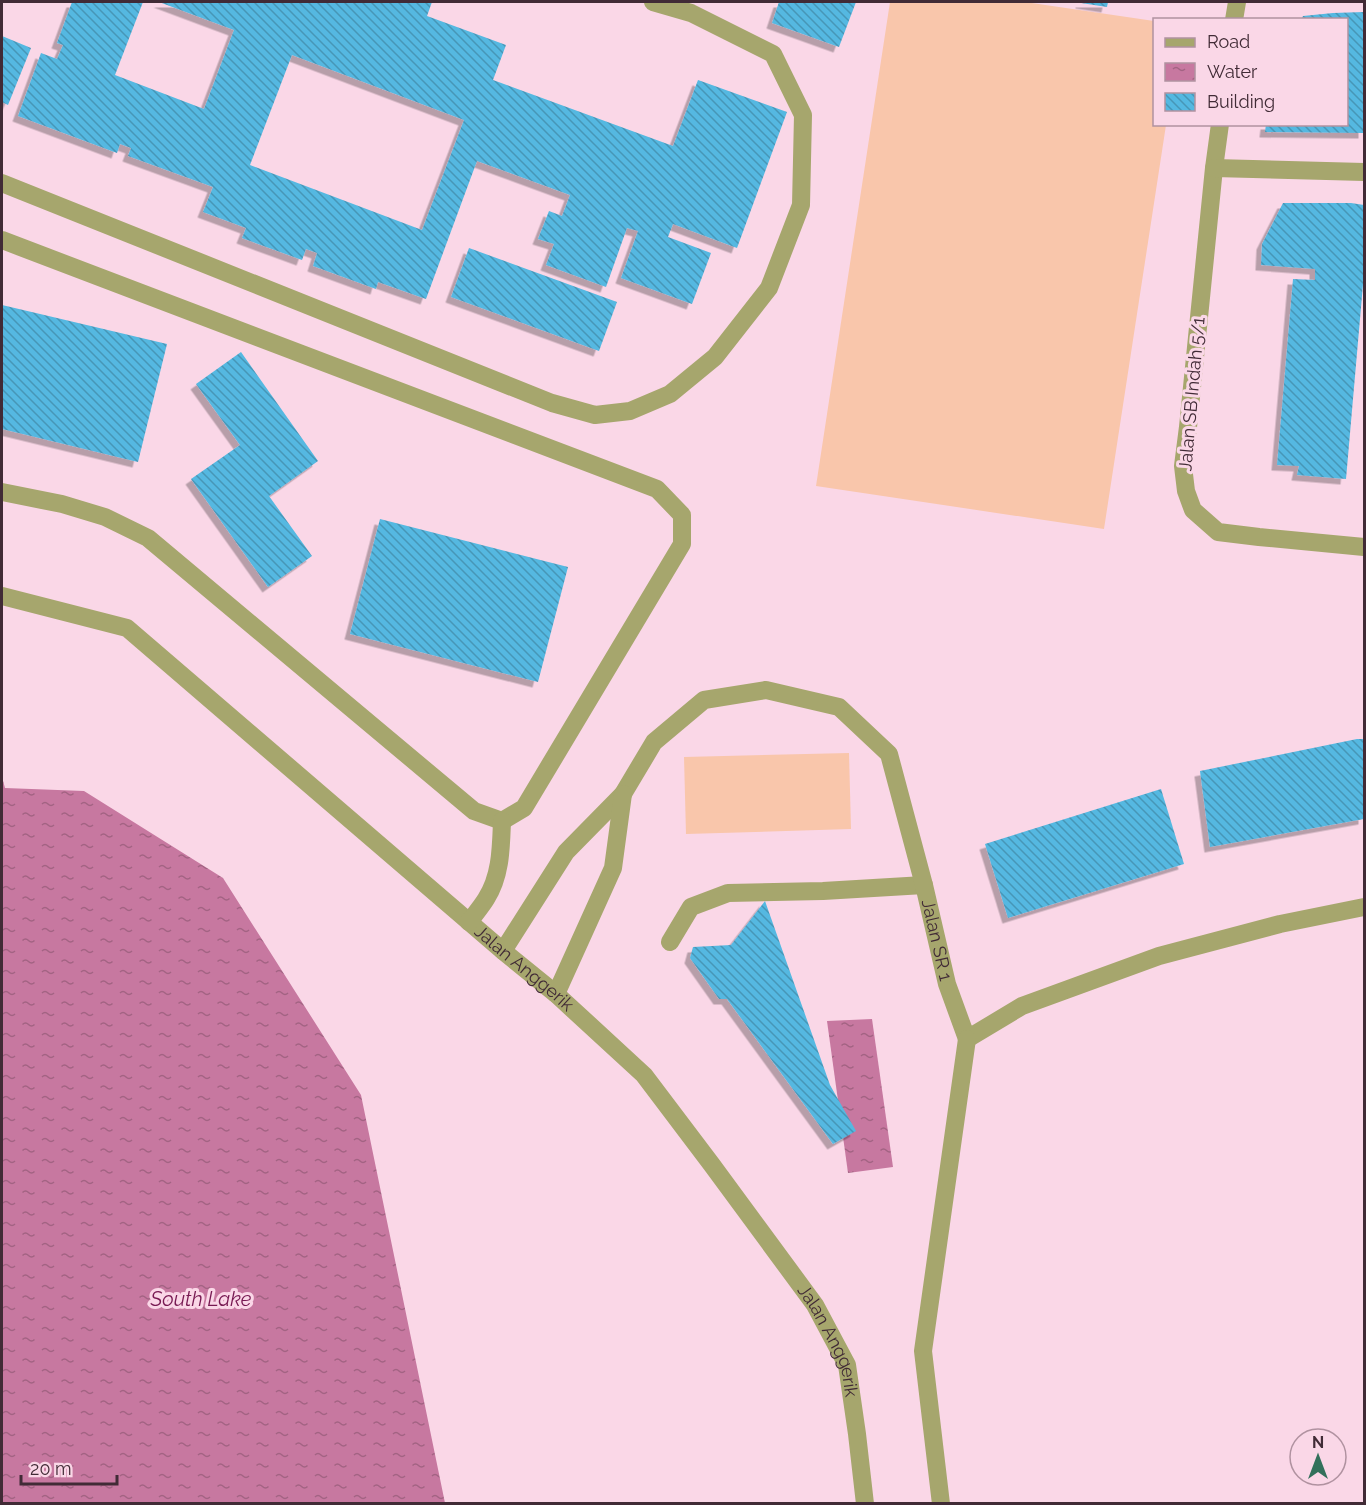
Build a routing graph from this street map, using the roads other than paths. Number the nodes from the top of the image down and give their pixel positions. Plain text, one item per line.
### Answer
1 (653, 2) edge
2 (1237, 2) edge
3 (1234, 18) edge
4 (1220, 126) edge
5 (1214, 168) junction
6 (1365, 172) edge
7 (2, 183) edge
8 (2, 240) edge
9 (2, 492) edge
10 (1365, 547) edge
11 (2, 596) edge
12 (623, 794) junction
13 (502, 821) junction
14 (924, 885) junction
15 (1365, 907) edge
16 (469, 922) junction
17 (670, 942) dead end
18 (503, 951) junction
19 (556, 994) junction
20 (967, 1039) junction
21 (865, 1503) edge
22 (941, 1503) edge

1 - 7 street
2 - 3 street
4 - 5 street, Jalan SB Indah 5/1
5 - 6 street
5 - 10 street, Jalan SB Indah 5/1
8 - 13 street
9 - 13 street
11 - 16 street, Jalan Anggerik
12 - 14 street, Jalan SR 1
12 - 18 street
12 - 19 street
13 - 16 street
14 - 17 street
14 - 20 street, Jalan SR 1
15 - 20 street
16 - 18 street, Jalan Anggerik
18 - 19 street, Jalan Anggerik
19 - 21 street, Jalan Anggerik
20 - 22 street

